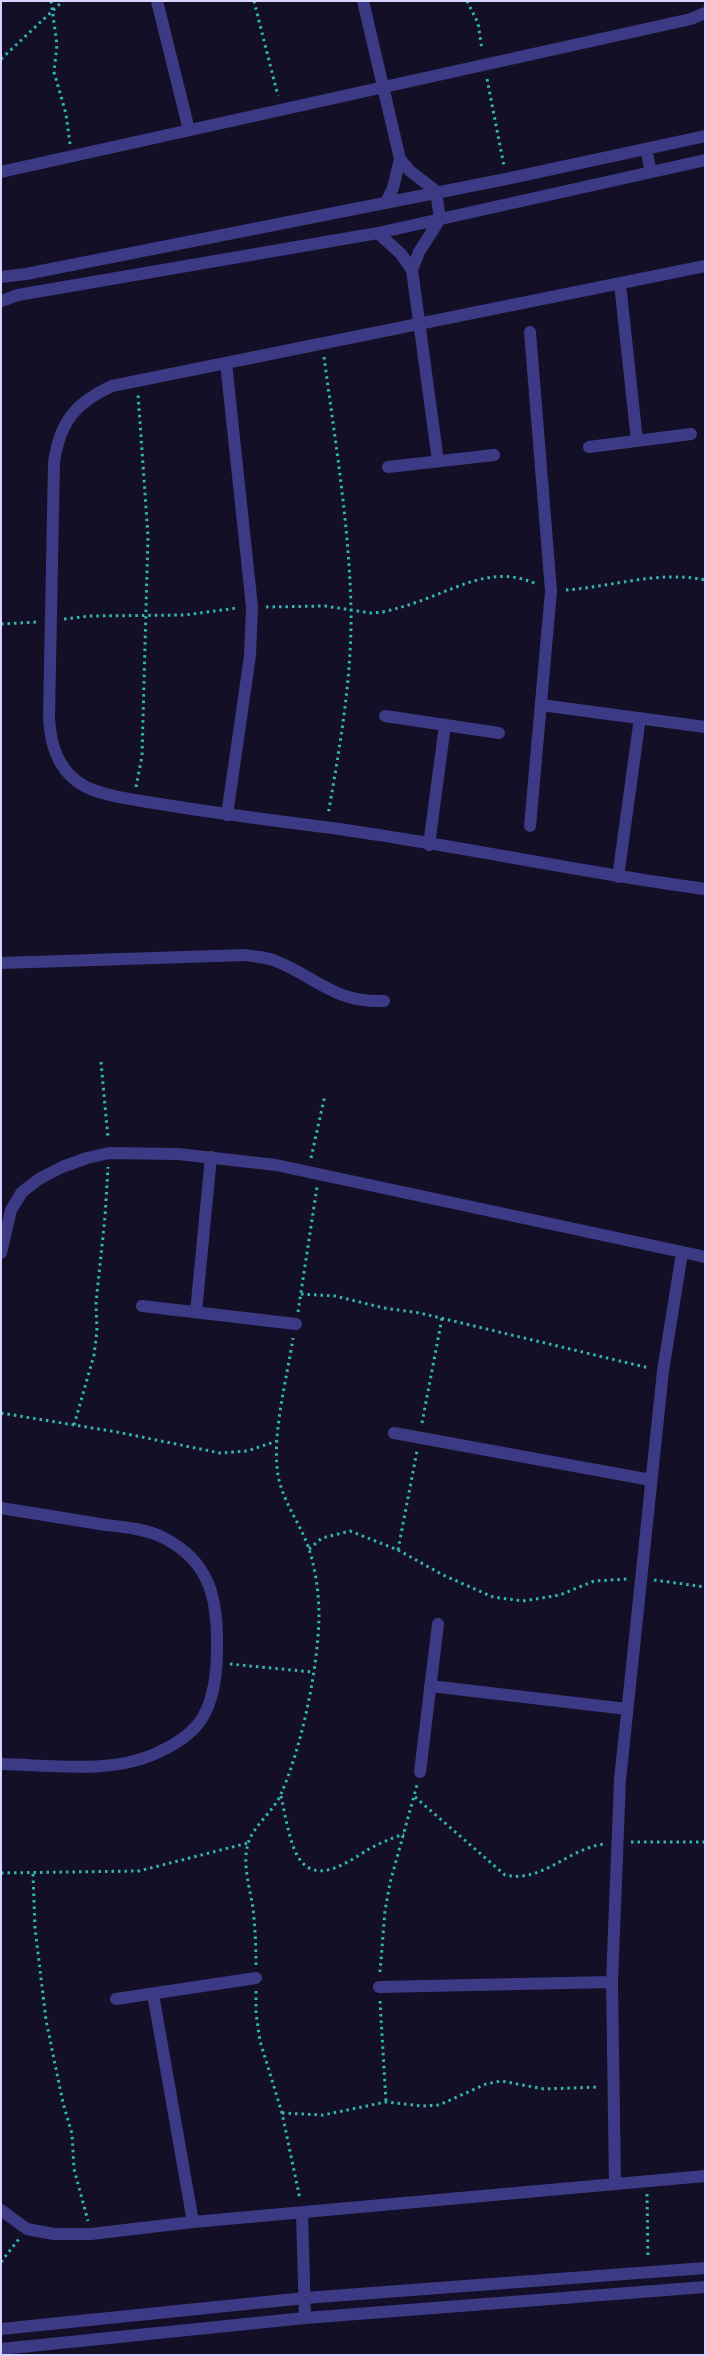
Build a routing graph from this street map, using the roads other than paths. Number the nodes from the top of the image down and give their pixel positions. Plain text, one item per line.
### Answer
1 (157, 1) edge
2 (363, 1) edge
3 (705, 13) edge
4 (382, 86) junction
5 (189, 130) junction
6 (705, 136) edge
7 (646, 148) junction
8 (400, 159) junction
9 (705, 160) edge
10 (1, 172) edge
11 (650, 172) junction
12 (436, 191) junction
13 (386, 202) junction
14 (440, 219) junction
15 (378, 233) junction
16 (705, 266) edge
17 (412, 270) junction
18 (1, 277) edge
19 (620, 284) junction
20 (1, 301) edge
21 (420, 325) junction
22 (530, 332) dead end
23 (226, 362) junction
24 (691, 434) dead end
25 (637, 441) junction
26 (589, 447) dead end
27 (494, 455) dead end
28 (438, 461) junction
29 (388, 467) dead end
30 (541, 705) junction
31 (385, 716) dead end
32 (640, 718) junction
33 (445, 725) junction
34 (705, 727) edge
35 (499, 733) dead end
36 (227, 815) junction
37 (530, 826) dead end
38 (429, 845) junction
39 (618, 877) junction
40 (705, 888) edge
41 (1, 962) edge
42 (384, 1001) dead end
43 (211, 1157) junction
44 (1, 1253) edge
45 (682, 1253) junction
46 (705, 1257) edge
47 (142, 1306) dead end
48 (196, 1312) junction
49 (296, 1324) road end
50 (394, 1433) dead end
51 (651, 1480) junction
52 (1, 1508) edge
53 (438, 1624) dead end
54 (430, 1686) junction
55 (627, 1709) junction
56 (1, 1764) edge
57 (420, 1772) road end
58 (256, 1978) road end
59 (612, 1982) junction
60 (379, 1987) road end
61 (153, 1994) junction
62 (116, 1999) dead end
63 (705, 2176) edge
64 (615, 2184) junction
65 (1, 2210) edge
66 (302, 2212) junction
67 (193, 2222) junction
68 (705, 2268) edge
69 (705, 2287) edge
70 (305, 2298) junction
71 (305, 2318) junction
72 (1, 2329) edge
73 (1, 2349) edge

1 - 5 street
2 - 4 street
3 - 4 street
4 - 5 street
4 - 8 street
5 - 10 street
6 - 7 street
7 - 11 street
7 - 12 street
8 - 12 street
8 - 13 street
9 - 11 street
11 - 14 street
12 - 13 street
12 - 14 street
13 - 18 street
14 - 15 street
14 - 17 street
15 - 17 street
15 - 20 street
16 - 19 street
17 - 21 street
19 - 21 street
19 - 25 street
21 - 23 street
21 - 28 street
22 - 30 street
23 - 36 street
23 - 36 street
24 - 25 street
25 - 26 street
27 - 28 street
28 - 29 street
30 - 32 street
30 - 37 street
31 - 33 street
32 - 34 street
32 - 39 street
33 - 35 street
33 - 38 street
36 - 38 street
38 - 39 street
39 - 40 street
41 - 42 street
43 - 44 street
43 - 45 street
43 - 48 street
45 - 46 street
45 - 51 street
47 - 48 street
48 - 49 street
50 - 51 street
51 - 55 street
52 - 56 street
53 - 54 street
54 - 55 street
54 - 57 street
55 - 59 street
58 - 61 street
59 - 60 street
59 - 64 street
61 - 62 street
61 - 67 street
63 - 64 street
64 - 66 street
65 - 67 street
66 - 67 street
66 - 70 street
68 - 70 street
69 - 71 street
70 - 71 street
70 - 72 street
71 - 73 street

